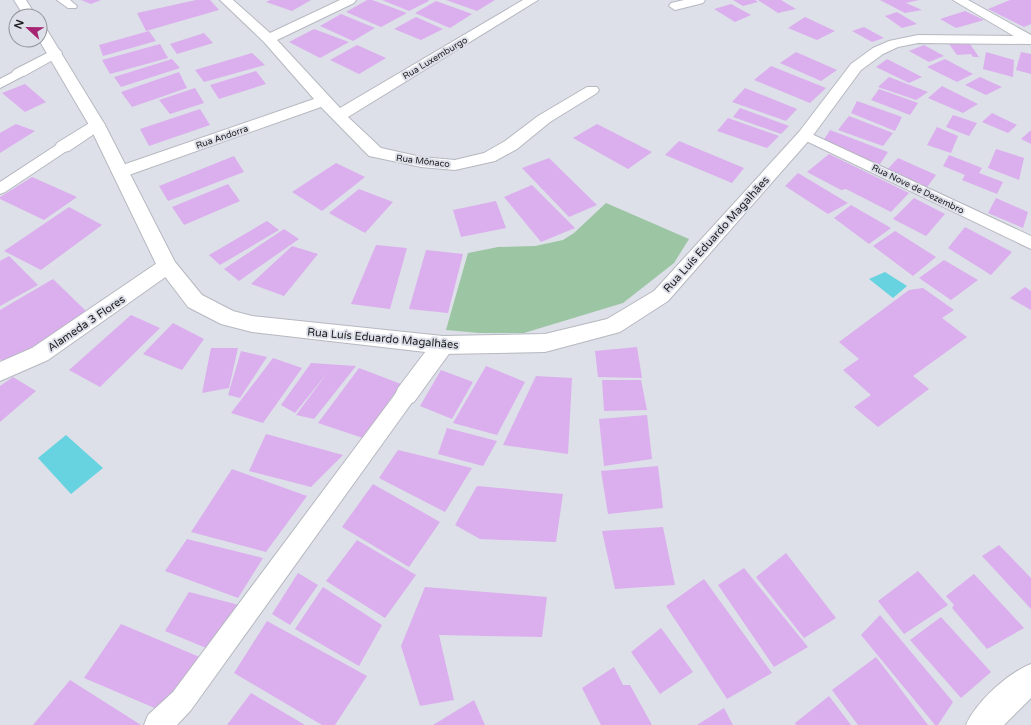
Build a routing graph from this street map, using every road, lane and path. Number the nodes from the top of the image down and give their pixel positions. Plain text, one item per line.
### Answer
1 (62, 0) edge
2 (226, 0) edge
3 (350, 0) edge
4 (532, 0) edge
5 (699, 0) edge
6 (959, 0) edge
7 (987, 0) edge
8 (72, 6) dead end
9 (676, 6) dead end
10 (972, 6) junction
11 (269, 39) junction
12 (1030, 39) edge
13 (48, 42) edge
14 (55, 53) junction
15 (19, 73) joint
16 (0, 84) edge
17 (592, 90) dead end
18 (324, 101) junction
19 (338, 116) junction
20 (97, 125) junction
21 (805, 136) junction
22 (63, 147) joint
23 (120, 172) junction
24 (0, 189) edge
25 (1031, 243) edge
26 (167, 266) junction
27 (443, 346) junction
28 (0, 372) edge
29 (406, 395) joint
30 (1031, 679) edge
31 (158, 725) edge
32 (982, 725) edge

1 - 8 lane
2 - 11 street, Rua Mônaco
3 - 11 street
4 - 19 street, Rua Luxemburgo
5 - 9 street
6 - 10 street
7 - 10 street
10 - 12 street
11 - 18 street, Rua Mônaco
12 - 21 street, Rua Luís Eduardo Magalhães
13 - 14 street, Rua Luís Eduardo Magalhães
14 - 15 street
14 - 20 street, Rua Luís Eduardo Magalhães
15 - 16 lane
17 - 19 street, Rua Mônaco
18 - 19 street, Rua Mônaco
18 - 23 street, Rua Andorra
20 - 22 street
20 - 23 street, Rua Luís Eduardo Magalhães
21 - 25 lane, Rua Nove de Dezembro
21 - 27 street, Rua Luís Eduardo Magalhães
22 - 24 lane
23 - 26 street, Rua Luís Eduardo Magalhães
26 - 27 street, Rua Luís Eduardo Magalhães
26 - 28 street, Alameda 3 Flores
27 - 29 street
29 - 31 lane
30 - 32 street

